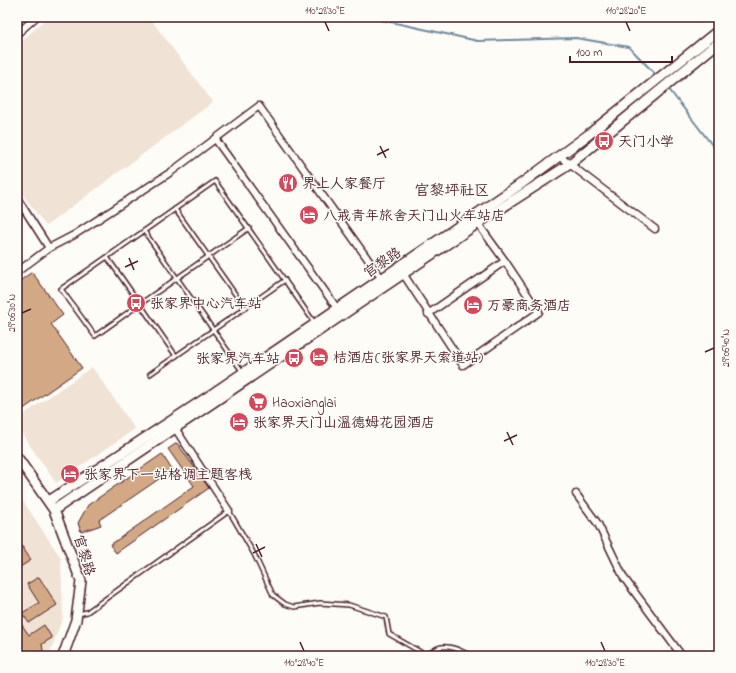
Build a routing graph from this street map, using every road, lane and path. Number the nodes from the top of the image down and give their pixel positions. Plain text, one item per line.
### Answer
1 (36, 17) edge
2 (719, 30) edge
3 (17, 34) edge
4 (719, 42) edge
5 (216, 140) junction
6 (558, 156) junction
7 (570, 164) junction
8 (17, 198) edge
9 (175, 209) junction
10 (475, 220) junction
11 (248, 228) junction
12 (655, 229) dead end
13 (144, 231) junction
14 (49, 248) junction
15 (107, 257) junction
16 (208, 257) junction
17 (505, 260) junction
18 (401, 270) junction
19 (17, 272) edge
20 (382, 278) junction
21 (177, 279) junction
22 (285, 280) junction
23 (140, 304) junction
24 (244, 308) junction
25 (340, 312) junction
26 (428, 314) junction
27 (315, 323) junction
28 (213, 330) junction
29 (176, 356) junction
30 (243, 372) junction
31 (150, 374) dead end
32 (173, 425) junction
33 (17, 457) edge
34 (576, 494) dead end
35 (49, 501) junction
36 (54, 510) junction
37 (229, 511) junction
38 (76, 614) junction
39 (679, 655) edge
40 (63, 656) edge
41 (471, 656) edge

1 - 3 street
2 - 6 main road, 官黎路
4 - 7 main road, 官黎路
5 - 14 street
5 - 20 street
5 - 25 street
6 - 7 street
6 - 10 main road, 官黎路
7 - 10 main road, 官黎路
7 - 12 street
8 - 14 street
9 - 11 lane
9 - 13 lane
9 - 16 lane
10 - 17 street
10 - 18 main road, 官黎路
11 - 16 lane
11 - 22 lane
13 - 15 lane
13 - 21 lane
14 - 19 street
15 - 23 lane
15 - 23 lane
16 - 21 lane
16 - 24 lane
17 - 26 street
17 - 26 street
18 - 20 main road, 官黎路
18 - 25 main road, 官黎路
18 - 26 street
20 - 25 main road, 官黎路
21 - 23 lane
21 - 28 lane
22 - 24 lane
22 - 27 lane
23 - 29 lane
24 - 28 lane
25 - 27 main road, 官黎路
25 - 32 main road, 官黎路
27 - 30 main road, 官黎路
28 - 29 lane
28 - 30 lane
29 - 31 lane
30 - 32 main road, 官黎路
32 - 35 main road, 官黎路
32 - 36 main road, 官黎路
32 - 37 street
33 - 35 main road, 官黎路
34 - 39 street
35 - 36 main road, 官黎路
36 - 38 main road, 官黎路
37 - 38 lane
37 - 41 lane
38 - 40 main road, 官黎路

